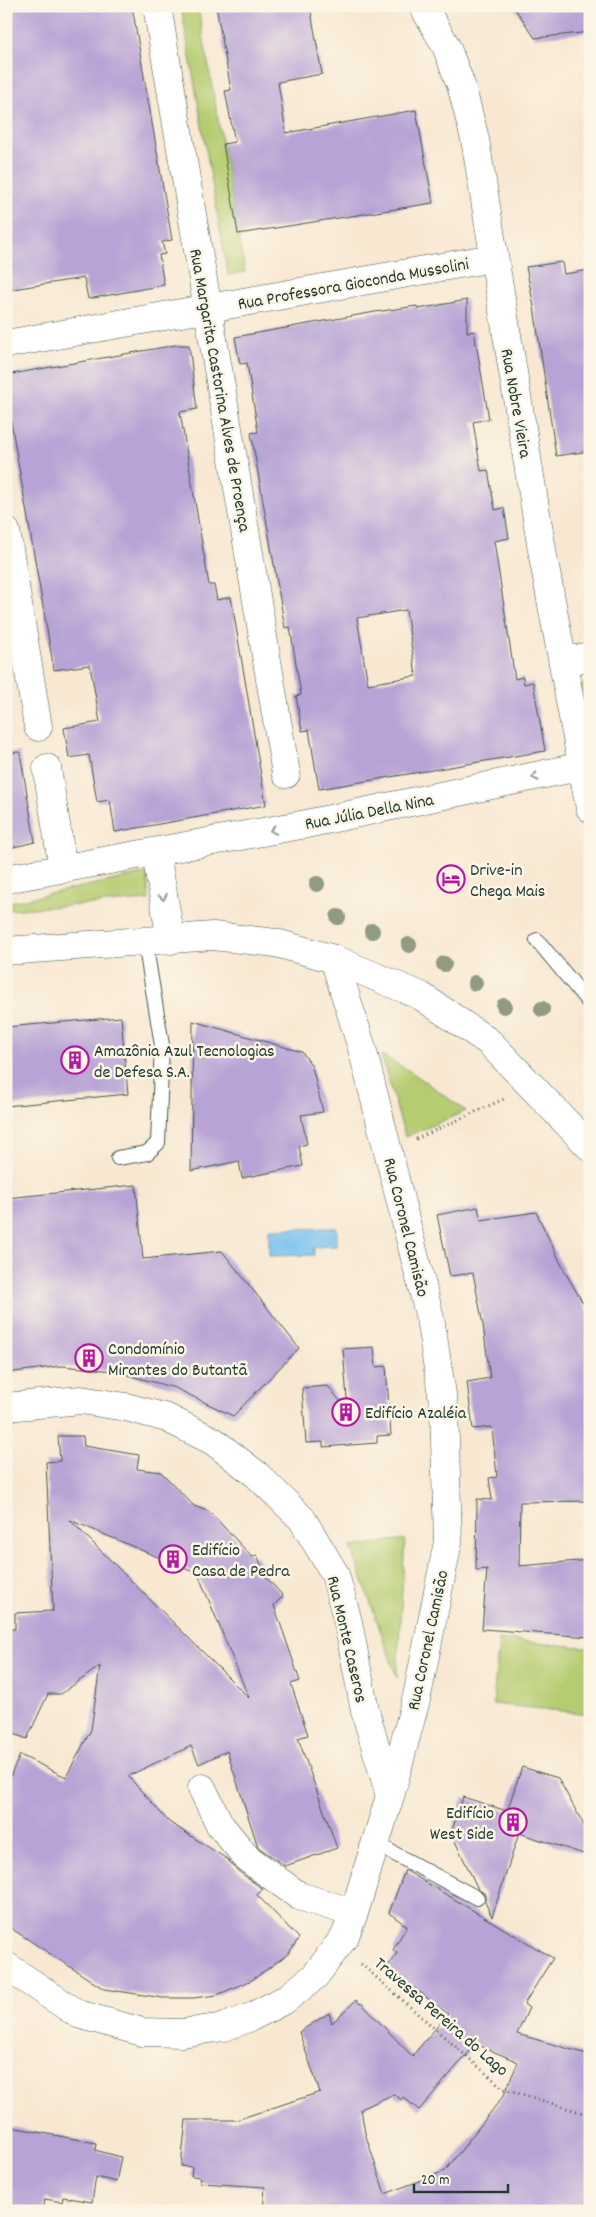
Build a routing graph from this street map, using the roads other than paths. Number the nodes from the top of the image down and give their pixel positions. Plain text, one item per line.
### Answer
1 (157, 6) edge
2 (423, 6) edge
3 (493, 258) junction
4 (208, 309) junction
5 (6, 344) edge
6 (6, 531) edge
7 (577, 659) edge
8 (38, 727) dead end
9 (583, 766) junction
10 (46, 768) dead end
11 (286, 774) dead end
12 (590, 808) edge
13 (156, 853) junction
14 (63, 869) junction
15 (6, 880) edge
16 (537, 940) dead end
17 (158, 941) junction
18 (6, 951) edge
19 (334, 958) junction
20 (590, 1004) edge
21 (590, 1147) edge
22 (118, 1158) dead end
23 (6, 1407) edge
24 (202, 1788) dead end
25 (390, 1796) junction
26 (376, 1844) junction
27 (477, 1898) dead end
28 (354, 1913) junction
29 (6, 1966) edge

1 - 4 street, Rua Margarita Castorina Alves de Proença
2 - 3 street, Rua Nobre Vieira
3 - 4 street, Rua Professora Gioconda Mussolini
3 - 7 street, Rua Nobre Vieira
4 - 5 street, Rua Professora Gioconda Mussolini
4 - 11 street, Rua Margarita Castorina Alves de Proença
6 - 8 street
7 - 9 street, Rua Nobre Vieira
9 - 12 street, Rua Nobre Vieira
9 -> 13 street, Rua Júlia Della Nina
10 - 14 street
13 - 14 street, Rua Júlia Della Nina
13 -> 17 street
14 - 15 street, Rua Júlia Della Nina
16 - 20 lane
17 - 18 street
17 - 19 street
17 - 22 lane
19 - 21 street
19 - 25 street, Rua Coronel Camisão
23 - 25 street, Rua Monte Caseros
24 - 28 street
25 - 26 street, Rua Coronel Camisão
26 - 27 lane
26 - 28 street, Rua Coronel Camisão
28 - 29 street, Rua Coronel Camisão

